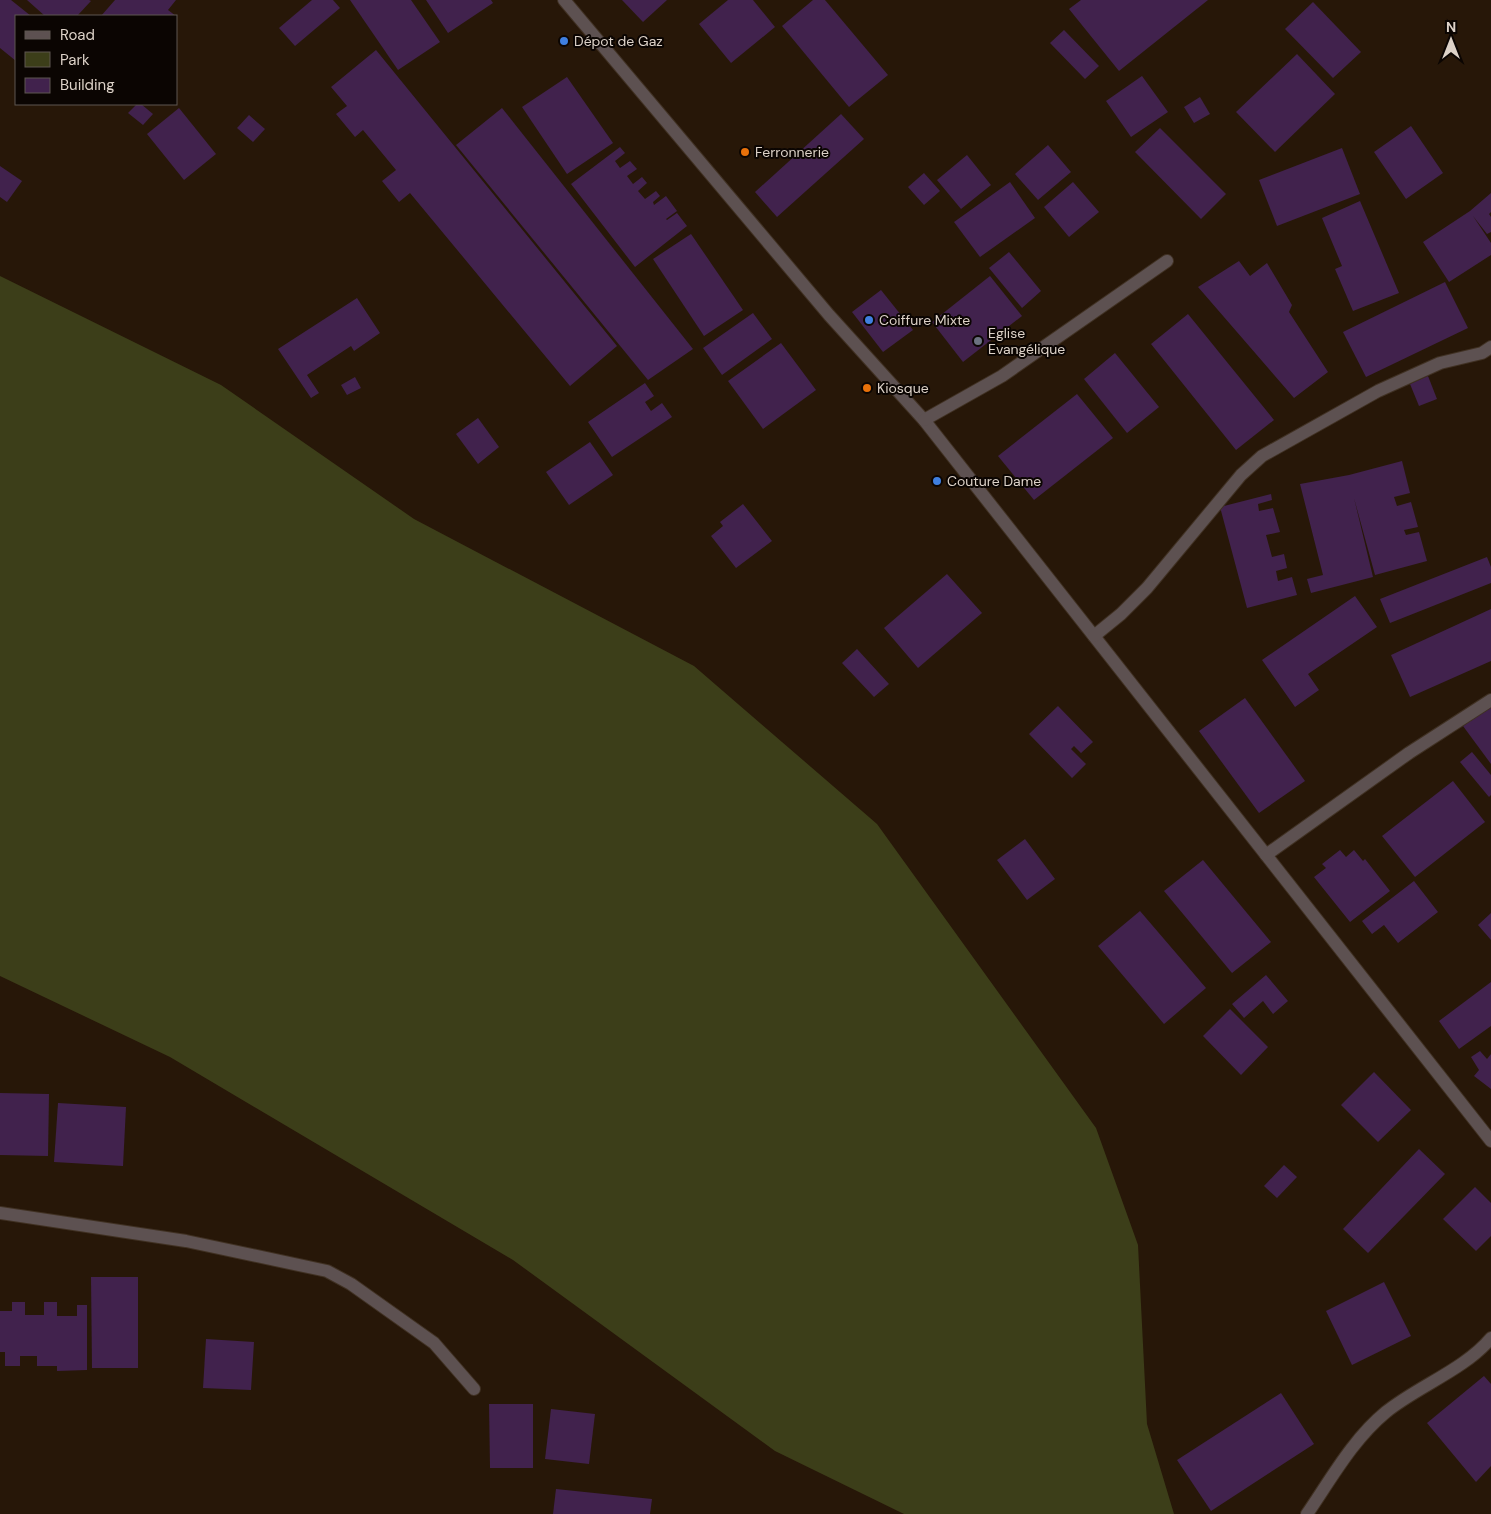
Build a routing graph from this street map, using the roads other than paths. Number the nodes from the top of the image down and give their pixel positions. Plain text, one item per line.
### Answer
1 (564, 0) edge
2 (1167, 261) dead end
3 (1491, 347) edge
4 (924, 420) junction
5 (1094, 636) junction
6 (1491, 700) edge
7 (1266, 855) junction
8 (1491, 1141) edge
9 (0, 1212) edge
10 (1491, 1338) edge
11 (474, 1389) dead end
12 (1307, 1514) edge

1 - 4 street
2 - 4 street
3 - 5 street
4 - 5 street
5 - 7 street
6 - 7 street
7 - 8 street
9 - 11 street
10 - 12 street

